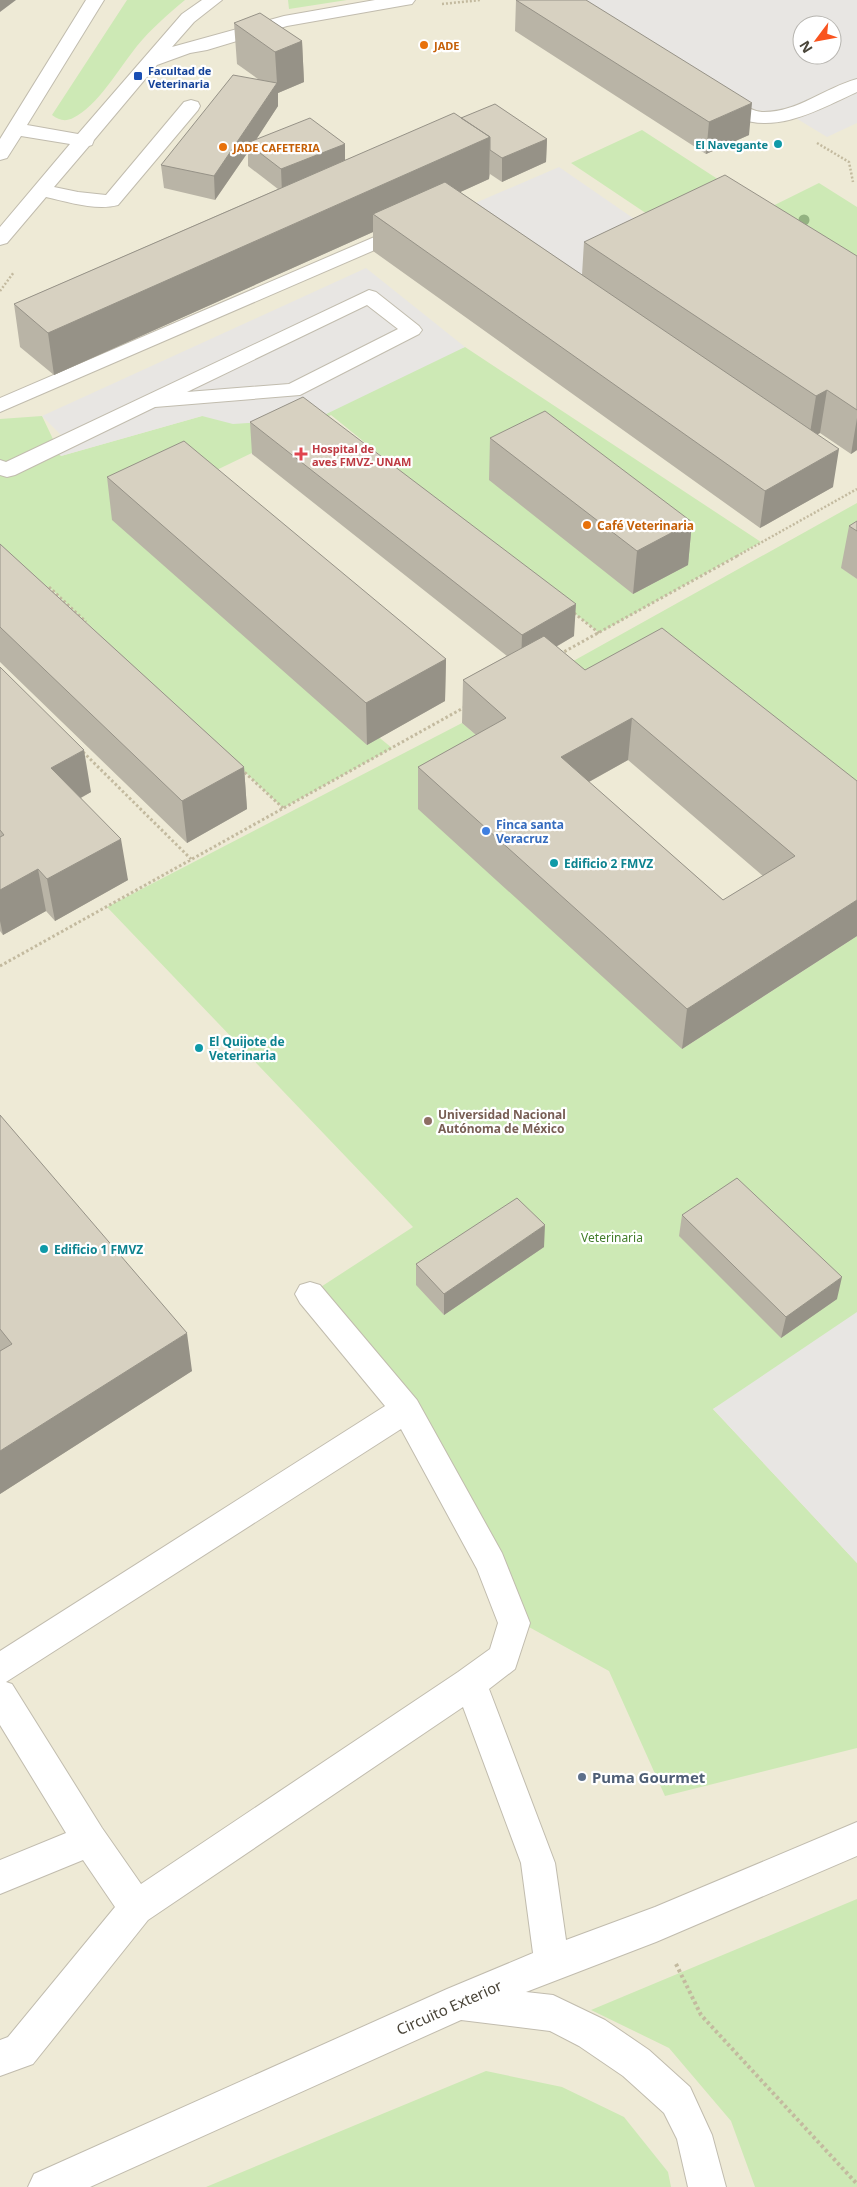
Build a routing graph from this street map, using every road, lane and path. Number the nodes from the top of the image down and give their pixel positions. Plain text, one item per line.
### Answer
1 (95, 0) edge
2 (213, 0) edge
3 (406, 0) edge
4 (150, 62) junction
5 (857, 84) edge
6 (706, 89) edge
7 (191, 106) dead end
8 (16, 129) junction
9 (85, 141) junction
10 (0, 154) edge
11 (42, 190) junction
12 (426, 221) edge
13 (0, 239) edge
14 (150, 401) junction
15 (0, 406) edge
16 (0, 467) edge
17 (857, 489) edge
18 (49, 587) edge
19 (568, 608) edge
20 (91, 627) edge
21 (599, 633) junction
22 (556, 657) edge
23 (470, 704) edge
24 (78, 747) edge
25 (240, 768) edge
26 (283, 808) junction
27 (191, 859) junction
28 (0, 966) edge
29 (310, 1294) dead end
30 (406, 1409) junction
31 (0, 1668) edge
32 (470, 1683) junction
33 (0, 1695) edge
34 (90, 1840) junction
35 (857, 1840) edge
36 (0, 1877) edge
37 (136, 1908) junction
38 (656, 1924) junction
39 (552, 1962) junction
40 (460, 2002) junction
41 (0, 2058) edge
42 (857, 2184) edge
43 (47, 2187) edge
44 (707, 2187) edge

1 - 8 street
2 - 4 street
3 - 4 street
4 - 9 street
5 - 6 street
7 - 11 street
8 - 9 street
8 - 10 street
9 - 11 street
11 - 13 street
12 - 15 street
14 - 14 street
14 - 16 street
17 - 21 path
18 - 20 path
19 - 21 path
21 - 22 path
23 - 26 path
24 - 27 path
25 - 26 path
26 - 27 path
27 - 28 path
29 - 30 street
30 - 31 street
30 - 32 street
32 - 37 street
32 - 39 street
33 - 34 street
34 - 36 street
34 - 37 street
35 - 38 street, Circuito Exterior
37 - 41 street
38 - 39 street, Circuito Exterior
38 - 42 path
39 - 40 street, Circuito Exterior
40 - 43 street, Circuito Exterior
40 - 44 street

